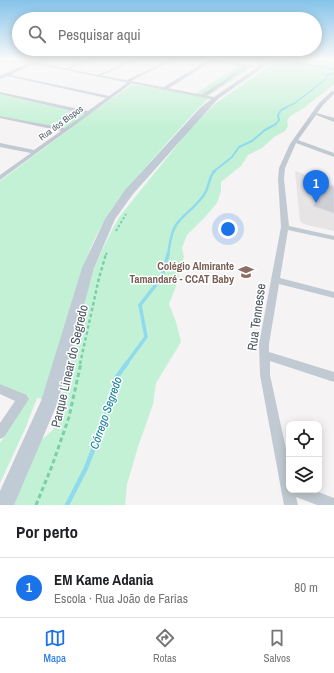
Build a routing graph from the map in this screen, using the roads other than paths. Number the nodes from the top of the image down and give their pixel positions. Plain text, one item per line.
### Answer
1 (130, 82) edge
2 (40, 83) edge
3 (133, 83) edge
4 (173, 83) edge
5 (226, 83) edge
6 (234, 83) edge
7 (164, 88) junction
8 (0, 92) edge
9 (334, 92) edge
10 (203, 96) junction
11 (110, 98) junction
12 (216, 98) junction
13 (88, 113) junction
14 (314, 113) junction
15 (0, 117) edge
16 (334, 120) edge
17 (66, 130) junction
18 (295, 141) junction
19 (0, 145) edge
20 (35, 152) junction
21 (334, 155) edge
22 (0, 178) edge
23 (285, 227) junction
24 (334, 238) edge
25 (276, 280) junction
26 (334, 295) edge
27 (264, 355) junction
28 (334, 377) edge
29 (0, 389) edge
30 (0, 433) edge
31 (286, 465) edge
32 (291, 493) edge
33 (304, 493) edge
34 (4, 505) edge
35 (291, 505) edge
36 (334, 505) edge

1 - 11 street, Rua dos Bispos
2 - 11 street
3 - 7 street
4 - 7 street
5 - 10 street
6 - 12 main road
7 - 10 street
8 - 13 street
9 - 14 street, Rua Tennesse
10 - 12 street
11 - 13 street, Rua dos Bispos
12 - 34 main road
13 - 17 street, Rua dos Bispos
14 - 16 street
14 - 18 street, Rua Tennesse
15 - 17 street
17 - 20 street, Rua dos Bispos
18 - 21 street
18 - 23 street, Rua Tennesse
19 - 20 street
20 - 22 street, Rua dos Bispos
23 - 24 street
23 - 25 street, Rua Tennesse
25 - 26 street
25 - 27 street, Rua Tennesse
27 - 28 street
27 - 31 street, Rua Tennesse
29 - 30 street
32 - 35 street, Rua Tennesse
33 - 36 street

